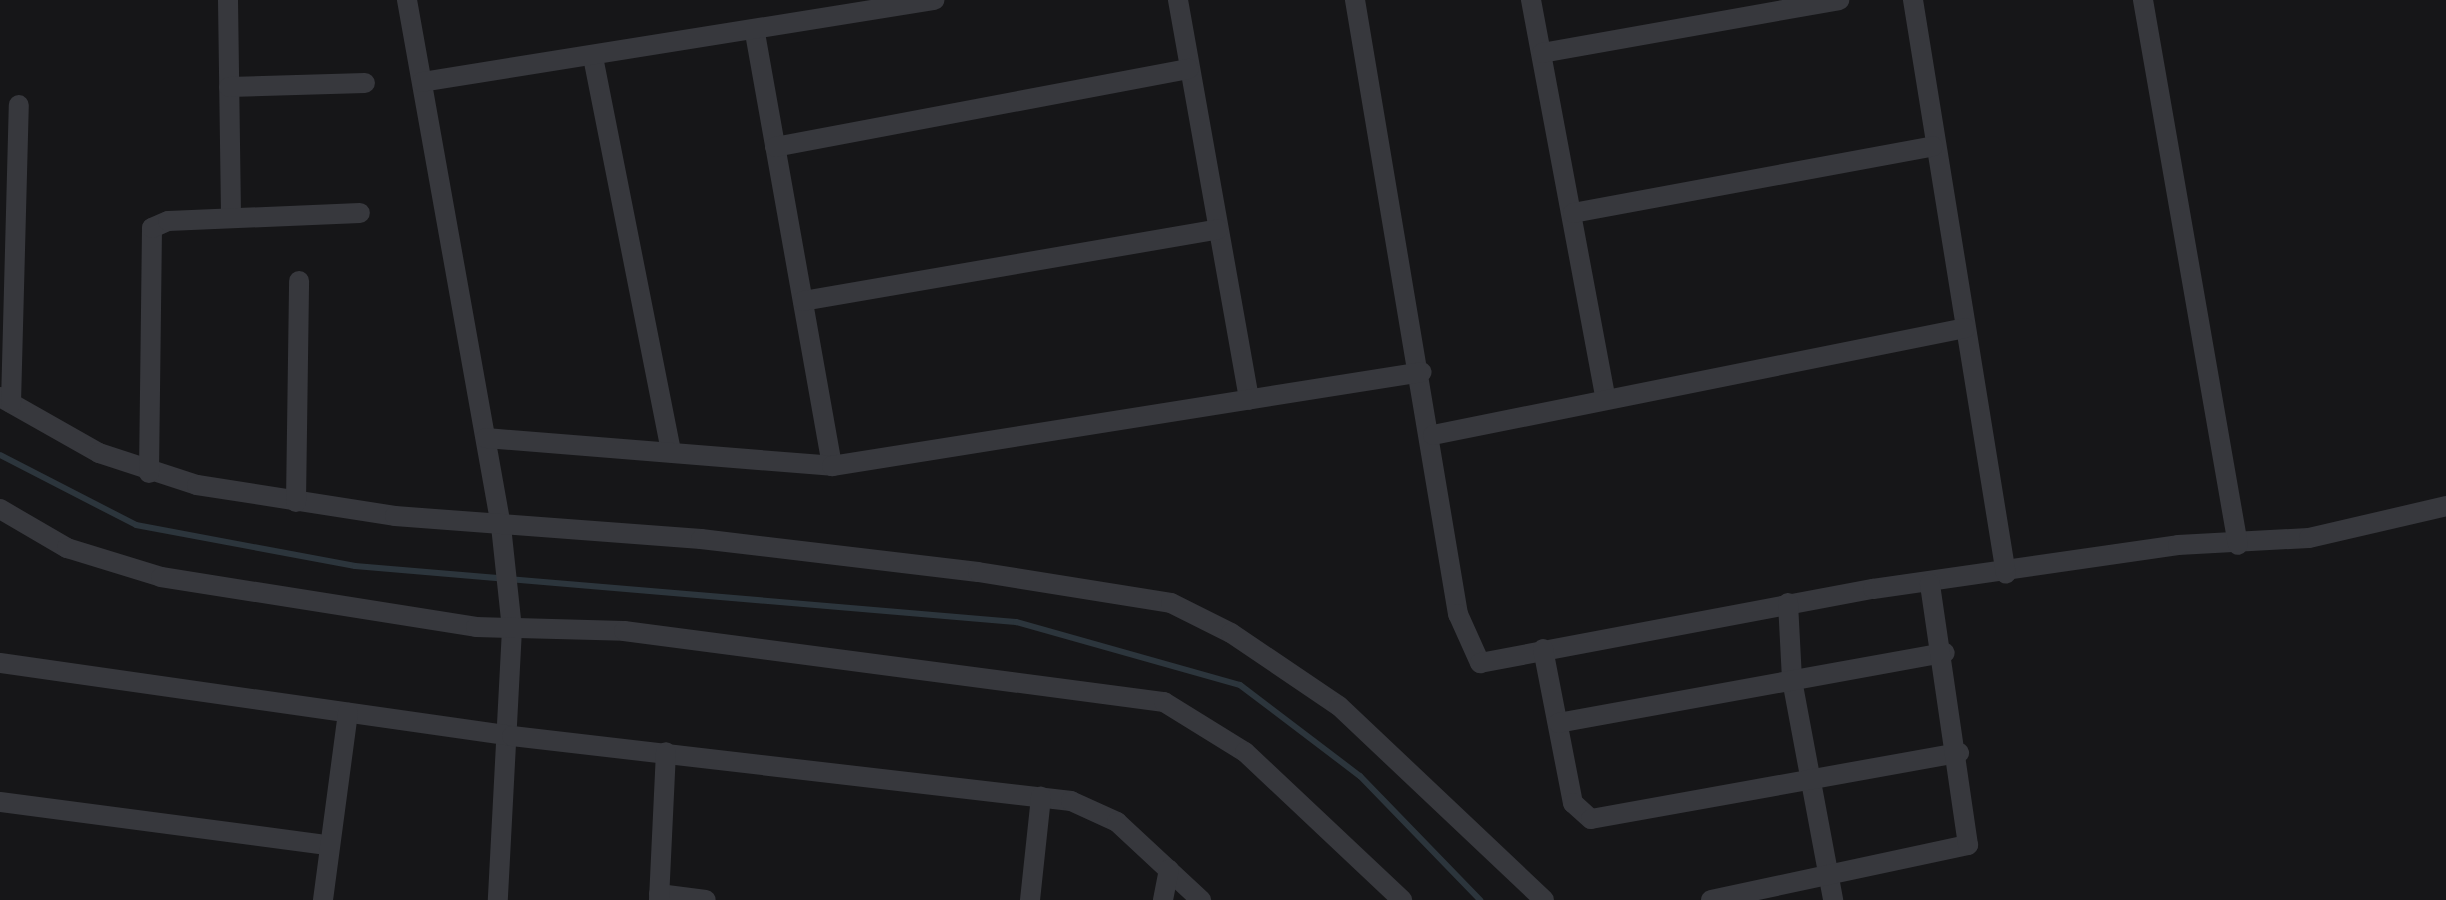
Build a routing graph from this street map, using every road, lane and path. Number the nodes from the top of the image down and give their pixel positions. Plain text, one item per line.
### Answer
1 (228, 0) edge
2 (407, 0) edge
3 (934, 0) edge
4 (1178, 0) edge
5 (1355, 0) edge
6 (1531, 0) edge
7 (1839, 0) edge
8 (1913, 0) edge
9 (2143, 0) edge
10 (755, 33) junction
11 (1542, 53) junction
12 (593, 57) junction
13 (1189, 69) junction
14 (422, 82) junction
15 (365, 83) dead end
16 (229, 87) junction
17 (19, 105) dead end
18 (1933, 146) junction
19 (775, 147) junction
20 (360, 213) dead end
21 (1573, 213) junction
22 (231, 218) junction
23 (1218, 229) junction
24 (299, 281) dead end
25 (803, 301) junction
26 (1965, 328) junction
27 (1422, 372) junction
28 (1606, 399) junction
29 (6, 400) edge
30 (1249, 400) junction
31 (1433, 435) junction
32 (486, 438) junction
33 (671, 452) junction
34 (832, 466) junction
35 (149, 473) junction
36 (296, 502) junction
37 (2446, 506) edge
38 (0, 509) edge
39 (502, 531) junction
40 (2238, 545) junction
41 (2006, 574) junction
42 (1930, 584) junction
43 (1788, 603) junction
44 (512, 623) junction
45 (1543, 649) junction
46 (1945, 653) junction
47 (0, 663) edge
48 (1792, 680) junction
49 (348, 713) junction
50 (1558, 723) junction
51 (512, 736) junction
52 (666, 752) junction
53 (1959, 753) junction
54 (1809, 782) junction
55 (1041, 797) junction
56 (0, 802) edge
57 (327, 845) junction
58 (1169, 870) junction
59 (1828, 877) junction
60 (659, 897) edge
61 (323, 900) edge
62 (498, 900) edge
63 (706, 900) edge
64 (1030, 900) edge
65 (1163, 900) edge
66 (1201, 900) edge
67 (1402, 900) edge
68 (1544, 900) edge
69 (1711, 900) edge
70 (1833, 900) edge

1 - 16 street
2 - 14 street
3 - 10 street
4 - 13 street
5 - 27 street
6 - 11 street
7 - 11 street
8 - 18 street
9 - 40 street
10 - 12 street
10 - 19 street
11 - 21 street
12 - 14 street
12 - 33 street
13 - 19 street
13 - 23 street
14 - 32 street
15 - 16 street
16 - 22 street
17 - 29 street
18 - 21 street
18 - 26 street
19 - 25 street
20 - 22 street
21 - 28 street
22 - 35 street
23 - 25 street
23 - 30 street
24 - 36 street
25 - 34 street
26 - 28 street
26 - 41 street
27 - 30 street
27 - 31 street
28 - 31 street
29 - 35 street
30 - 34 street
31 - 45 street
32 - 33 street
32 - 39 street
33 - 34 street
35 - 36 street
36 - 39 street
37 - 40 street
38 - 44 street
39 - 44 street
39 - 68 street
40 - 41 street
41 - 42 street
42 - 43 street
42 - 46 street
43 - 45 street
43 - 48 street
44 - 51 street
44 - 67 street
45 - 50 street
46 - 48 street
46 - 53 street
47 - 49 street
48 - 50 street
48 - 54 street
49 - 51 street
49 - 57 street
50 - 54 street
51 - 52 street
51 - 62 street
52 - 55 street
52 - 60 street
53 - 54 street
53 - 59 street
54 - 59 street
55 - 58 street
55 - 64 street
56 - 57 street
57 - 61 street
58 - 65 street
58 - 66 street
59 - 69 street
59 - 70 street
60 - 63 street

